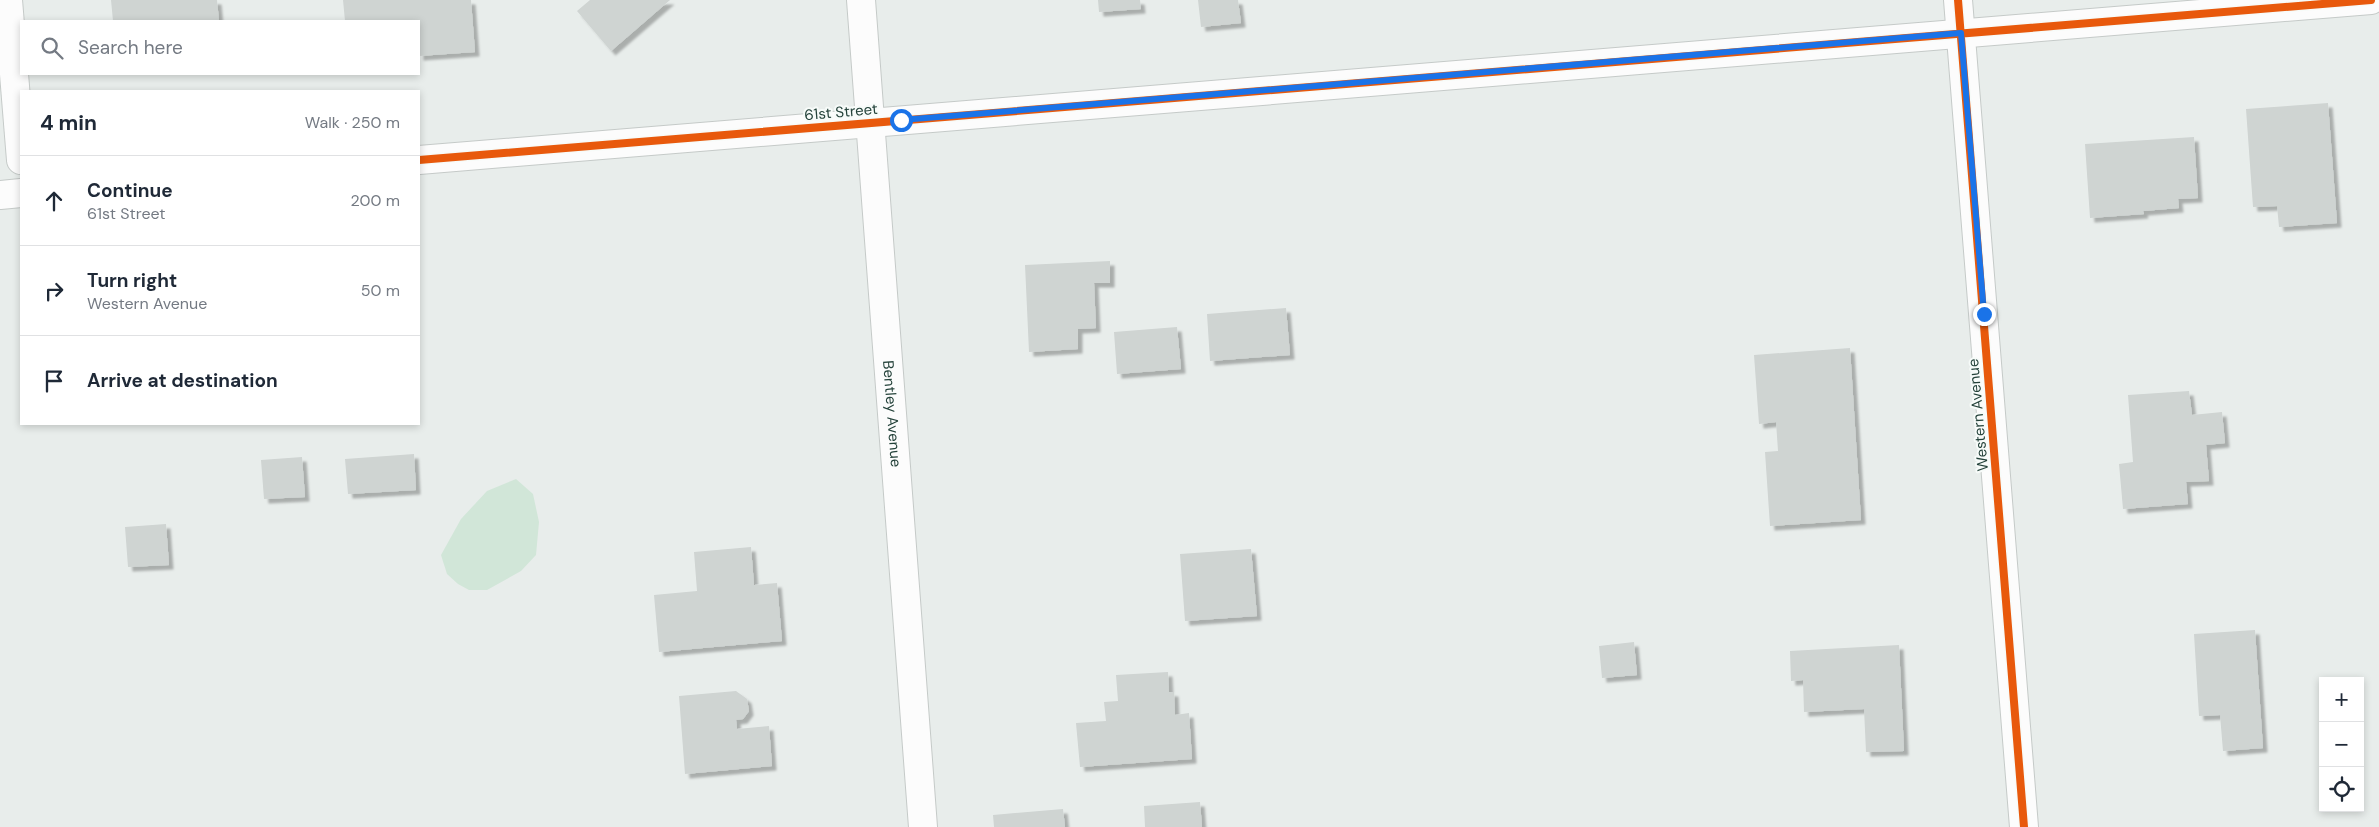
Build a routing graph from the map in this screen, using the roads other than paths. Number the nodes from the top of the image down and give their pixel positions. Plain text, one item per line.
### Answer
1 (8, 0) edge
2 (861, 0) edge
3 (1958, 0) edge
4 (2371, 0) edge
5 (1961, 33) junction
6 (870, 123) junction
7 (20, 148) edge
8 (420, 160) edge
9 (20, 193) edge
10 (0, 194) edge
11 (923, 827) edge
12 (2024, 827) edge

1 - 7 street
2 - 6 street, Bentley Avenue
3 - 5 street, Western Avenue
4 - 5 street, 61st Street
5 - 6 street, 61st Street
5 - 12 street, Western Avenue
6 - 8 street, 61st Street
6 - 11 street, Bentley Avenue
9 - 10 street

